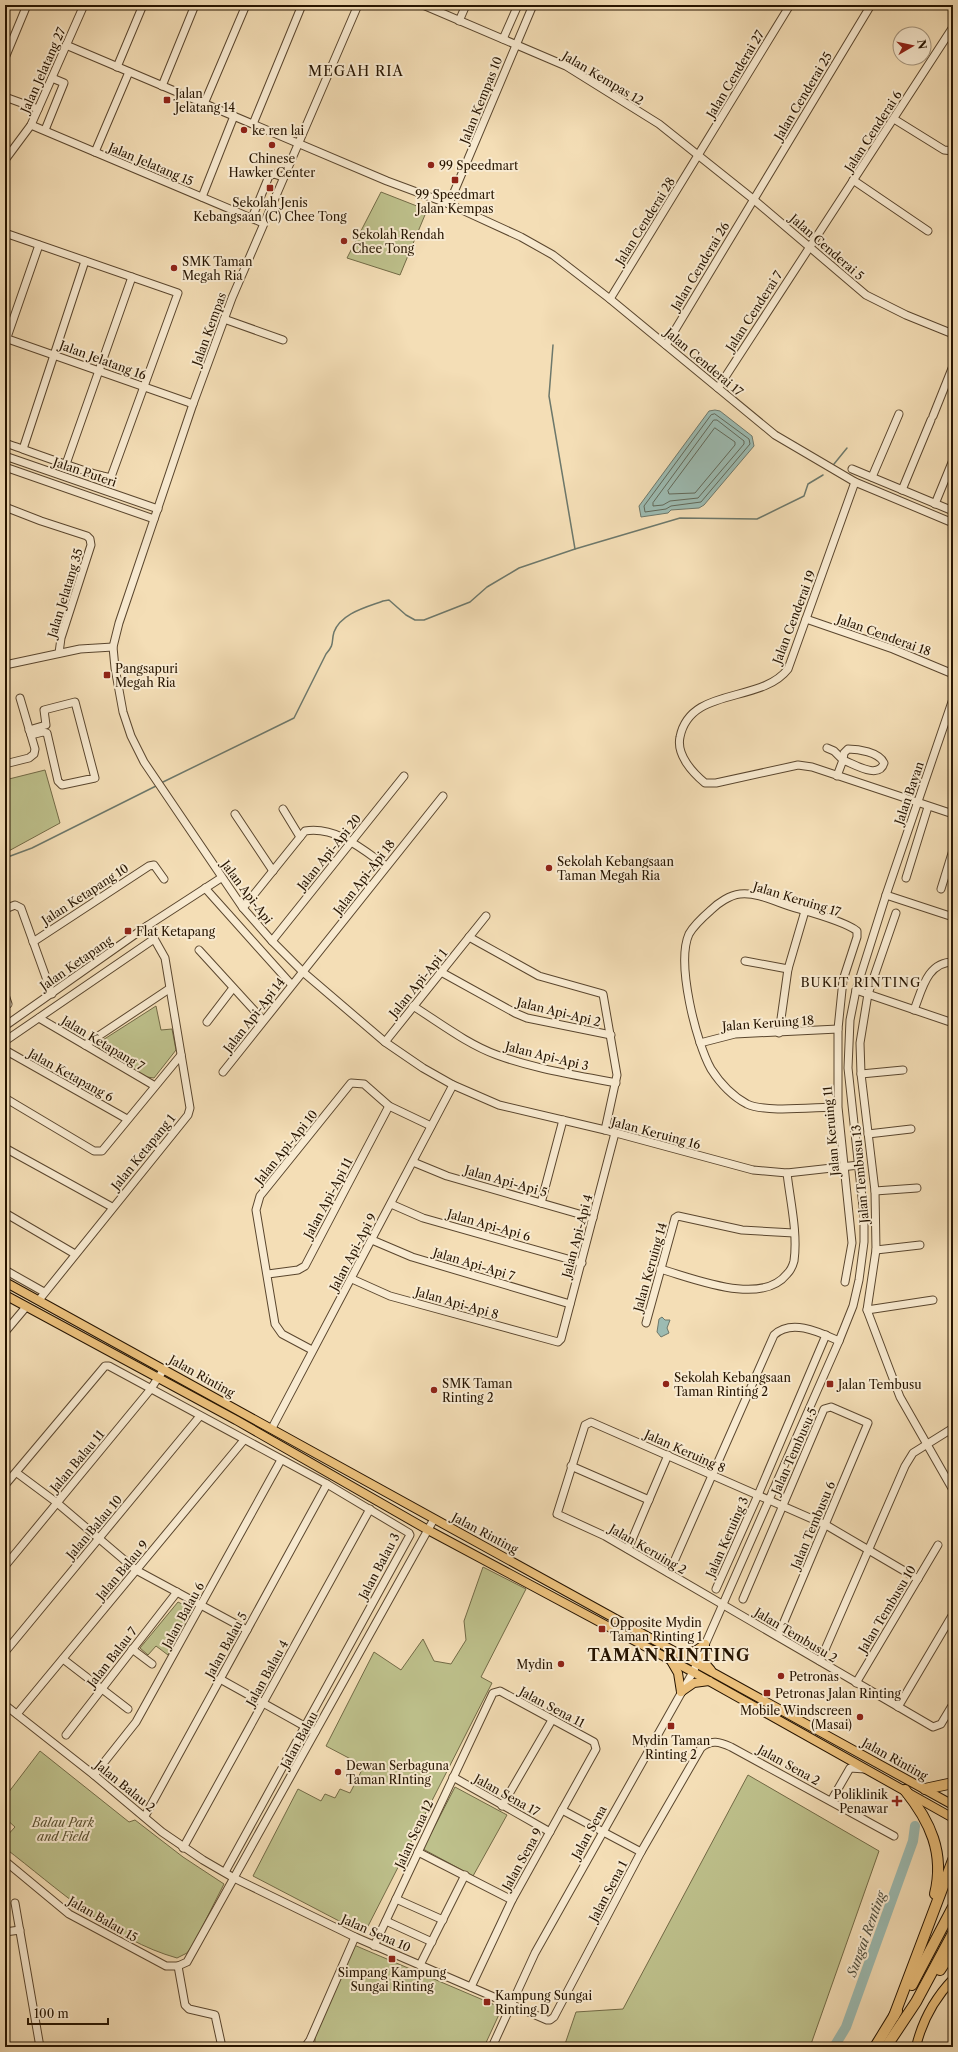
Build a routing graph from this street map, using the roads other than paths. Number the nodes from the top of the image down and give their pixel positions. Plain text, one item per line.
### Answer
1 (27, 5) edge
2 (84, 5) edge
3 (143, 5) edge
4 (195, 5) edge
5 (246, 5) edge
6 (302, 5) edge
7 (358, 5) edge
8 (422, 5) edge
9 (466, 5) edge
10 (518, 5) edge
11 (533, 5) edge
12 (790, 5) edge
13 (871, 5) edge
14 (459, 21) junction
15 (953, 27) edge
16 (503, 39) junction
17 (516, 44) junction
18 (66, 45) junction
19 (7, 46) edge
20 (5, 58) edge
21 (117, 67) junction
22 (129, 72) junction
23 (52, 78) junction
24 (162, 86) junction
25 (5, 97) edge
26 (204, 104) junction
27 (38, 109) junction
28 (234, 116) junction
29 (894, 119) junction
30 (252, 124) junction
31 (31, 125) junction
32 (45, 130) junction
33 (298, 144) junction
34 (8, 151) edge
35 (953, 151) edge
36 (95, 152) junction
37 (699, 155) junction
38 (5, 160) edge
39 (283, 177) junction
40 (853, 180) junction
41 (202, 197) junction
42 (753, 199) junction
43 (449, 204) junction
44 (252, 218) junction
45 (263, 223) junction
46 (928, 231) dead end
47 (5, 232) edge
48 (39, 245) junction
49 (810, 246) junction
50 (85, 261) junction
51 (132, 277) junction
52 (610, 299) junction
53 (224, 319) junction
54 (953, 334) edge
55 (6, 340) edge
56 (283, 340) dead end
57 (666, 345) junction
58 (54, 354) junction
59 (953, 366) edge
60 (98, 370) junction
61 (144, 387) junction
62 (718, 388) junction
63 (193, 404) junction
64 (900, 414) dead end
65 (5, 443) edge
66 (23, 449) junction
67 (5, 456) edge
68 (953, 460) edge
69 (66, 464) junction
70 (5, 467) edge
71 (852, 469) dead end
72 (872, 477) junction
73 (855, 482) junction
74 (902, 490) junction
75 (935, 504) junction
76 (5, 507) edge
77 (158, 509) junction
78 (953, 511) edge
79 (154, 519) junction
80 (953, 523) edge
81 (806, 619) junction
82 (113, 646) junction
83 (59, 653) junction
84 (5, 665) edge
85 (953, 674) edge
86 (20, 698) dead end
87 (953, 699) edge
88 (30, 732) junction
89 (826, 748) dead end
90 (843, 760) junction
91 (5, 764) edge
92 (404, 776) dead end
93 (837, 776) junction
94 (443, 796) dead end
95 (916, 803) junction
96 (928, 807) junction
97 (283, 809) dead end
98 (235, 814) dead end
99 (953, 814) edge
100 (300, 837) junction
101 (352, 841) junction
102 (953, 850) edge
103 (386, 866) junction
104 (273, 871) junction
105 (221, 878) junction
106 (906, 878) dead end
107 (164, 879) dead end
108 (205, 888) junction
109 (941, 889) dead end
110 (886, 895) junction
111 (243, 908) junction
112 (5, 909) edge
113 (805, 911) junction
114 (896, 913) dead end
115 (486, 916) dead end
116 (953, 917) edge
117 (147, 926) junction
118 (857, 931) joint
119 (469, 937) junction
120 (154, 939) junction
121 (272, 941) junction
122 (33, 942) junction
123 (199, 950) dead end
124 (745, 961) dead end
125 (953, 962) edge
126 (788, 969) junction
127 (303, 972) junction
128 (441, 972) junction
129 (291, 984) junction
130 (232, 988) junction
131 (169, 989) junction
132 (856, 990) junction
133 (52, 994) junction
134 (868, 994) junction
135 (5, 995) edge
136 (8, 1004) dead end
137 (413, 1006) junction
138 (914, 1010) junction
139 (39, 1018) junction
140 (263, 1020) junction
141 (207, 1022) dead end
142 (953, 1023) edge
143 (5, 1026) edge
144 (838, 1029) junction
145 (778, 1033) junction
146 (611, 1035) junction
147 (5, 1041) edge
148 (385, 1042) junction
149 (700, 1043) junction
150 (86, 1045) junction
151 (5, 1050) edge
152 (181, 1055) junction
153 (953, 1064) edge
154 (903, 1070) dead end
155 (223, 1072) dead end
156 (861, 1074) junction
157 (616, 1083) junction
158 (453, 1085) junction
159 (155, 1086) junction
160 (953, 1092) edge
161 (5, 1098) edge
162 (389, 1106) junction
163 (838, 1106) junction
164 (127, 1119) junction
165 (563, 1120) junction
166 (431, 1126) junction
167 (911, 1129) dead end
168 (605, 1130) junction
169 (615, 1133) junction
170 (868, 1134) junction
171 (5, 1148) edge
172 (413, 1162) junction
173 (859, 1165) junction
174 (845, 1167) junction
175 (787, 1173) junction
176 (917, 1188) dead end
177 (875, 1191) junction
178 (541, 1203) junction
179 (391, 1204) junction
180 (112, 1207) junction
181 (5, 1213) edge
182 (593, 1218) junction
183 (794, 1233) junction
184 (372, 1240) junction
185 (920, 1245) dead end
186 (876, 1250) junction
187 (75, 1254) junction
188 (582, 1263) junction
189 (660, 1268) junction
190 (5, 1270) edge
191 (268, 1274) junction
192 (352, 1279) junction
193 (5, 1282) edge
194 (845, 1282) dead end
195 (44, 1292) junction
196 (5, 1295) edge
197 (39, 1300) junction
198 (933, 1300) dead end
199 (570, 1304) junction
200 (26, 1307) junction
201 (867, 1310) junction
202 (646, 1323) dead end
203 (5, 1332) edge
204 (826, 1335) junction
205 (839, 1341) junction
206 (558, 1342) joint
207 (312, 1350) junction
208 (164, 1369) junction
209 (159, 1378) junction
210 (150, 1390) junction
211 (827, 1407) joint
212 (200, 1416) junction
213 (272, 1428) junction
214 (953, 1428) edge
215 (244, 1440) junction
216 (927, 1443) junction
217 (668, 1455) junction
218 (281, 1460) junction
219 (571, 1466) junction
220 (17, 1473) junction
221 (712, 1475) junction
222 (327, 1484) junction
223 (5, 1486) edge
224 (952, 1487) edge
225 (758, 1495) junction
226 (649, 1500) junction
227 (770, 1500) junction
228 (56, 1502) junction
229 (781, 1506) junction
230 (370, 1509) junction
231 (434, 1519) junction
232 (826, 1524) junction
233 (428, 1530) junction
234 (99, 1538) junction
235 (938, 1545) dead end
236 (628, 1549) junction
237 (868, 1549) junction
238 (5, 1566) edge
239 (136, 1570) junction
240 (669, 1573) junction
241 (918, 1579) junction
242 (716, 1589) dead end
243 (176, 1592) junction
244 (742, 1599) dead end
245 (723, 1604) junction
246 (201, 1606) junction
247 (953, 1614) edge
248 (247, 1630) junction
249 (778, 1636) junction
250 (705, 1644) junction
251 (132, 1650) junction
252 (5, 1652) edge
253 (678, 1653) junction
254 (63, 1659) junction
255 (671, 1660) junction
256 (820, 1661) junction
257 (152, 1664) dead end
258 (697, 1664) junction
259 (693, 1672) junction
260 (713, 1673) junction
261 (220, 1679) junction
262 (710, 1681) junction
263 (856, 1683) junction
264 (102, 1689) junction
265 (496, 1691) joint
266 (681, 1692) junction
267 (263, 1703) junction
268 (953, 1704) edge
269 (5, 1705) edge
270 (898, 1707) junction
271 (128, 1709) dead end
272 (17, 1714) junction
273 (552, 1720) junction
274 (304, 1726) junction
275 (315, 1732) junction
276 (66, 1735) dead end
277 (713, 1741) joint
278 (596, 1745) joint
279 (867, 1769) junction
280 (94, 1775) junction
281 (453, 1777) junction
282 (953, 1783) edge
283 (925, 1789) junction
284 (905, 1790) junction
285 (832, 1801) junction
286 (953, 1805) edge
287 (502, 1806) junction
288 (562, 1810) junction
289 (145, 1816) junction
290 (953, 1818) edge
291 (550, 1832) junction
292 (602, 1832) junction
293 (894, 1836) dead end
294 (183, 1848) junction
295 (418, 1852) junction
296 (641, 1852) junction
297 (953, 1860) edge
298 (5, 1861) edge
299 (225, 1872) junction
300 (465, 1875) junction
301 (234, 1878) junction
302 (396, 1899) junction
303 (512, 1900) junction
304 (15, 1903) dead end
305 (953, 1907) edge
306 (442, 1920) junction
307 (386, 1921) junction
308 (20, 1930) junction
309 (926, 1931) junction
310 (5, 1932) edge
311 (953, 1933) edge
312 (355, 1937) junction
313 (432, 1942) junction
314 (374, 1946) junction
315 (953, 1950) edge
316 (420, 1965) junction
317 (178, 1966) junction
318 (953, 1979) edge
319 (471, 1987) junction
320 (916, 2002) junction
321 (510, 2006) junction
322 (894, 2016) junction
323 (40, 2047) edge
324 (222, 2047) edge
325 (305, 2047) edge
326 (492, 2047) edge
327 (875, 2047) edge
328 (886, 2047) edge
329 (916, 2047) edge

1 - 19 street
2 - 18 street, Jalan Jelatang 27
3 - 21 street
4 - 24 street
5 - 26 street
6 - 30 street
7 - 33 street, Jalan Kempas
8 - 14 street, Jalan Kempas 12
9 - 14 street
10 - 16 street
11 - 17 street, Jalan Kempas 10
12 - 37 street, Jalan Cenderai 27
13 - 42 street, Jalan Cenderai 25
14 - 16 street, Jalan Kempas 12
15 - 29 street, Jalan Cenderai 6
16 - 17 street, Jalan Kempas 12
17 - 37 street, Jalan Kempas 12
17 - 43 street, Jalan Kempas 10
18 - 21 street
18 - 23 street, Jalan Jelatang 27
19 - 20 street
21 - 22 street
22 - 24 street
22 - 36 street
23 - 27 street, Jalan Jelatang 27
23 - 32 street
24 - 26 street
25 - 27 street
26 - 28 street
27 - 31 street, Jalan Jelatang 27
28 - 30 street
28 - 41 street
29 - 35 street
29 - 40 street, Jalan Cenderai 6
30 - 33 street
31 - 32 street, Jalan Jelatang 15
31 - 34 street, Jalan Jelatang 27
32 - 36 street, Jalan Jelatang 15
33 - 39 street, Jalan Kempas
33 - 43 street
34 - 38 street, Jalan Jelatang 27
36 - 41 street, Jalan Jelatang 15
37 - 42 street, Jalan Cenderai 5
37 - 52 street, Jalan Cenderai 28
39 - 44 street
39 - 45 street, Jalan Kempas
40 - 46 street
40 - 49 street, Jalan Cenderai 6
41 - 44 street, Jalan Jelatang 15
42 - 49 street, Jalan Cenderai 5
42 - 57 street, Jalan Cenderai 26
43 - 52 street, Jalan Cenderai 17
44 - 45 street, Jalan Jelatang 15
45 - 53 street, Jalan Kempas
47 - 48 street
48 - 50 street
48 - 55 street
49 - 54 street, Jalan Cenderai 5
49 - 62 street, Jalan Cenderai 7
50 - 51 street
50 - 58 street
51 - 60 street
51 - 61 street
52 - 57 street, Jalan Cenderai 17
53 - 56 street
53 - 63 street, Jalan Kempas
55 - 58 street, Jalan Jelatang 16
57 - 62 street, Jalan Cenderai 17
58 - 60 street, Jalan Jelatang 16
58 - 66 street
59 - 74 street
60 - 61 street, Jalan Jelatang 16
60 - 69 street
61 - 63 street, Jalan Jelatang 16
61 - 69 street
62 - 73 street, Jalan Cenderai 17
63 - 77 street, Jalan Kempas
64 - 72 street
65 - 66 street
66 - 69 street
67 - 77 street, Jalan Puteri
68 - 75 street
70 - 79 street, Jalan Puteri
71 - 72 street
72 - 74 street
73 - 80 street, Jalan Cenderai 17
73 - 81 street, Jalan Cenderai 19
74 - 75 street
75 - 78 street
76 - 83 street, Jalan Jelatang 35
77 - 79 street, Jalan Kempas
79 - 82 street, Jalan Kempas
81 - 85 street, Jalan Cenderai 18
81 - 93 street, Jalan Cenderai 19
82 - 83 street
82 - 105 street, Jalan Api-Api
83 - 84 street
86 - 88 street
87 - 95 street, Jalan Bayan
88 - 88 street
88 - 91 street
89 - 90 street
90 - 90 street
90 - 93 street
92 - 101 street, Jalan Api-Api 20
93 - 95 street, Jalan Cenderai 19
94 - 103 street, Jalan Api-Api 18
95 - 96 street, Jalan Cenderai 19
95 - 110 street, Jalan Bayan
96 - 99 street, Jalan Cenderai 19
96 - 106 street
97 - 100 street
98 - 104 street
100 - 101 street
100 - 104 street
101 - 103 street
101 - 121 street, Jalan Api-Api 20
102 - 109 street
103 - 127 street, Jalan Api-Api 18
104 - 111 street
105 - 108 street, Jalan Ketapang
105 - 111 street, Jalan Api-Api
107 - 122 street, Jalan Ketapang 10
108 - 117 street, Jalan Ketapang
108 - 129 street
110 - 116 street
110 - 132 street
111 - 121 street, Jalan Api-Api
112 - 122 street
113 - 118 street, Jalan Keruing 17
113 - 126 street
113 - 149 street, Jalan Keruing 17
114 - 134 street, Jalan Tembusu 13
115 - 119 street, Jalan Api-Api 1
117 - 120 street, Jalan Ketapang 1
117 - 133 street, Jalan Ketapang
118 - 144 street, Jalan Keruing 11
119 - 128 street, Jalan Api-Api 1
119 - 146 street
120 - 131 street, Jalan Ketapang 1
120 - 139 street
121 - 127 street, Jalan Api-Api
122 - 133 street
123 - 130 street
124 - 126 street
125 - 138 street
126 - 145 street
127 - 129 street, Jalan Api-Api 14
127 - 148 street, Jalan Api-Api
128 - 137 street, Jalan Api-Api 1
128 - 146 street, Jalan Api-Api 2
129 - 140 street, Jalan Api-Api 14
130 - 140 street
130 - 141 street
131 - 150 street
131 - 152 street, Jalan Ketapang 1
132 - 134 street
132 - 173 street
133 - 143 street, Jalan Ketapang
134 - 138 street
134 - 156 street, Jalan Tembusu 13
135 - 136 street
137 - 148 street, Jalan Api-Api 1
137 - 157 street, Jalan Api-Api 3
138 - 142 street
139 - 147 street
139 - 150 street, Jalan Ketapang 7
140 - 155 street, Jalan Api-Api 14
144 - 145 street, Jalan Keruing 18
144 - 163 street, Jalan Keruing 11
145 - 149 street, Jalan Keruing 18
146 - 157 street
148 - 158 street, Jalan Api-Api
149 - 163 street, Jalan Keruing 17
150 - 159 street, Jalan Ketapang 7
151 - 164 street, Jalan Ketapang 6
152 - 159 street
152 - 180 street, Jalan Ketapang 1
153 - 160 street
154 - 156 street
156 - 170 street, Jalan Tembusu 13
157 - 168 street
158 - 165 street, Jalan Keruing 16
158 - 166 street, Jalan Api-Api 9
159 - 164 street
161 - 164 street
162 - 166 street, Jalan Api-Api 10
162 - 191 street, Jalan Api-Api 11
162 - 191 street, Jalan Api-Api 10
163 - 174 street, Jalan Keruing 11
165 - 168 street, Jalan Keruing 16
165 - 178 street
166 - 172 street, Jalan Api-Api 9
167 - 170 street
168 - 169 street, Jalan Keruing 16
169 - 175 street, Jalan Keruing 16
169 - 182 street, Jalan Api-Api 4
170 - 177 street, Jalan Tembusu 13
171 - 180 street
172 - 178 street, Jalan Api-Api 5
172 - 179 street, Jalan Api-Api 9
173 - 174 street, Jalan Keruing 16
173 - 205 street
174 - 175 street, Jalan Keruing 16
174 - 194 street, Jalan Keruing 11
175 - 183 street
176 - 177 street
177 - 186 street, Jalan Tembusu 13
178 - 182 street, Jalan Api-Api 5
179 - 184 street, Jalan Api-Api 9
179 - 188 street, Jalan Api-Api 6
180 - 187 street, Jalan Ketapang 1
181 - 187 street
182 - 188 street, Jalan Api-Api 4
183 - 189 street, Jalan Keruing 14
183 - 189 street
184 - 192 street, Jalan Api-Api 9
184 - 199 street, Jalan Api-Api 7
185 - 186 street
186 - 201 street, Jalan Tembusu 13
187 - 195 street, Jalan Ketapang 1
188 - 199 street, Jalan Api-Api 4
189 - 202 street, Jalan Keruing 14
190 - 195 street
191 - 207 street, Jalan Api-Api 10
192 - 206 street, Jalan Api-Api 8
192 - 207 street, Jalan Api-Api 9
193 - 197 main road, Jalan Rinting
195 - 197 street, Jalan Ketapang 1
196 - 200 main road, Jalan Rinting
197 - 208 main road, Jalan Rinting
198 - 201 street
199 - 206 street, Jalan Api-Api 4
200 - 203 street
200 - 209 main road, Jalan Rinting
201 - 216 street, Jalan Tembusu 13
204 - 205 street
204 - 221 street
204 - 225 street, Jalan Keruing 3
205 - 227 street
207 - 213 street, Jalan Api-Api 9
208 - 209 street, Jalan Balau 11
208 - 213 main road, Jalan Rinting
209 - 210 street, Jalan Balau 11
209 - 233 main road, Jalan Rinting
210 - 212 street, Jalan Balau 3
210 - 220 street, Jalan Balau 3
210 - 228 street, Jalan Balau 11
211 - 229 street, Jalan Tembusu 5
211 - 232 street, Jalan Tembusu 6
212 - 215 street, Jalan Balau 3
212 - 234 street, Jalan Balau 10
213 - 231 main road, Jalan Rinting
214 - 216 street
215 - 218 street, Jalan Balau 3
215 - 239 street, Jalan Balau 9
216 - 224 street, Jalan Tembusu 13
216 - 237 street
217 - 219 street, Jalan Keruing 8
217 - 221 street, Jalan Keruing 8
217 - 226 street
218 - 222 street, Jalan Balau 3
218 - 246 street, Jalan Balau 6
219 - 226 street
219 - 236 street, Jalan Keruing 2
220 - 223 street
220 - 228 street
221 - 225 street, Jalan Keruing 8
221 - 240 street
222 - 230 street, Jalan Balau 3
222 - 248 street, Jalan Balau 5
225 - 227 street, Jalan Keruing 8
225 - 242 street, Jalan Keruing 3
226 - 236 street
227 - 229 street, Jalan Keruing 8
227 - 245 street
228 - 234 street
228 - 238 street, Jalan Balau 11
229 - 232 street, Jalan Keruing 8
229 - 244 street, Jalan Tembusu 5
230 - 267 street, Jalan Balau 4
230 - 274 street, Jalan Balau 3
231 - 233 street, Jalan Balau
231 - 253 main road, Jalan Rinting
232 - 237 street, Jalan Keruing 8
232 - 249 street, Jalan Tembusu 6
233 - 255 main road, Jalan Rinting
233 - 275 street, Jalan Balau
234 - 239 street
234 - 252 street, Jalan Balau 10
235 - 241 street, Jalan Tembusu 10
236 - 240 street, Jalan Keruing 2
237 - 241 street, Jalan Keruing 8
237 - 256 street
239 - 243 street
239 - 254 street, Jalan Balau 9
240 - 245 street, Jalan Keruing 2
241 - 263 street, Jalan Tembusu 10
243 - 246 street
243 - 251 street, Jalan Balau 7
245 - 249 street, Jalan Tembusu 2
245 - 250 street
246 - 248 street
246 - 280 street, Jalan Balau 6
247 - 270 street
248 - 261 street, Jalan Balau 5
249 - 256 street, Jalan Tembusu 2
250 - 253 main road
250 - 258 street
250 - 260 main road
251 - 257 street
251 - 264 street, Jalan Balau 7
253 - 258 main road, Jalan Rinting
254 - 264 street
254 - 272 street, Jalan Balau 9
255 - 259 main road, Jalan Rinting
255 - 266 main road
256 - 263 street, Jalan Tembusu 2
258 - 259 street, Jalan Sena
258 - 260 main road, Jalan Rinting
259 - 262 main road, Jalan Rinting
259 - 266 street, Jalan Sena
260 - 283 main road, Jalan Rinting
261 - 267 street
261 - 289 street, Jalan Balau 5
262 - 266 main road
262 - 279 main road, Jalan Rinting
263 - 270 street, Jalan Tembusu 2
264 - 271 street
264 - 276 street, Jalan Balau 7
265 - 273 street, Jalan Sena 11
265 - 281 street, Jalan Sena 12
266 - 292 street, Jalan Sena
267 - 274 street
267 - 294 street, Jalan Balau 4
268 - 270 street, Jalan Tembusu 2
269 - 272 street, Jalan Balau 2
272 - 280 street, Jalan Balau 2
273 - 278 street, Jalan Sena 11
273 - 287 street
274 - 275 street
274 - 299 street, Jalan Balau 3
275 - 301 street, Jalan Balau
277 - 285 street, Jalan Sena 2
277 - 296 street, Jalan Sena 1
278 - 288 street, Jalan Sena 9
279 - 284 main road, Jalan Rinting
279 - 285 street
280 - 289 street, Jalan Balau 2
281 - 287 street, Jalan Sena 17
281 - 295 street, Jalan Sena 12
282 - 283 highway
283 - 286 main road, Jalan Rinting
284 - 290 main road, Jalan Rinting
284 - 309 highway
285 - 293 street, Jalan Sena 2
287 - 291 street, Jalan Sena 17
288 - 291 street, Jalan Sena 9
288 - 292 street
289 - 294 street, Jalan Balau 2
291 - 303 street, Jalan Sena 9
292 - 296 street
292 - 321 street, Jalan Sena
294 - 299 street, Jalan Balau 2
295 - 300 street
295 - 302 street, Jalan Sena 12
296 - 321 street, Jalan Sena 1
297 - 309 highway
298 - 317 street, Jalan Balau 15
299 - 301 street, Jalan Balau 2
300 - 303 street
300 - 306 street
301 - 312 street, Jalan Sena 10
301 - 317 street, Jalan Balau
302 - 306 street
302 - 307 street, Jalan Sena 12
303 - 319 street, Jalan Sena 9
304 - 308 street
305 - 322 highway
306 - 313 street
307 - 313 street
307 - 314 street, Jalan Sena 12
308 - 310 street
308 - 323 street
309 - 322 highway
311 - 320 highway
312 - 314 street, Jalan Sena 10
312 - 325 street
313 - 316 street
314 - 316 street, Jalan Sena 10
315 - 320 highway
316 - 319 street, Jalan Sena 10
317 - 324 street
318 - 329 main road
319 - 321 street, Jalan Sena 10
320 - 328 highway
321 - 326 street, Jalan Sena
322 - 327 highway

